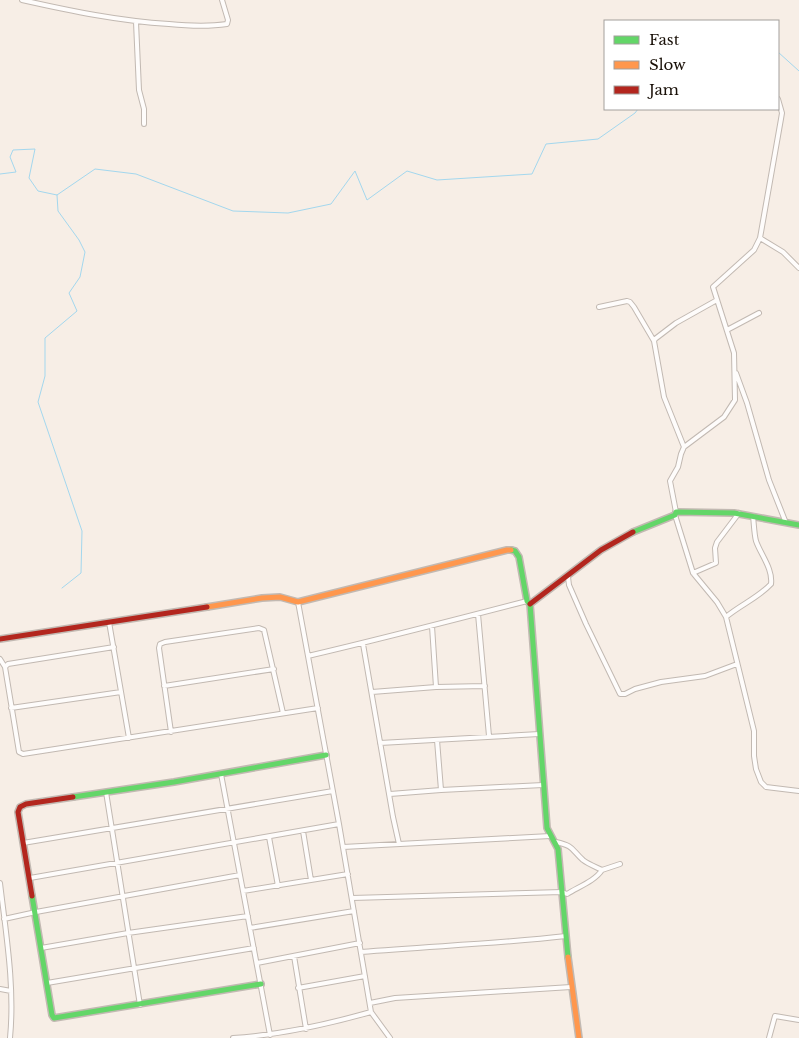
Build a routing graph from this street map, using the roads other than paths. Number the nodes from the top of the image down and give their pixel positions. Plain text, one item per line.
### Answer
1 (22, 0) edge
2 (222, 0) edge
3 (136, 22) junction
4 (779, 102) edge
5 (144, 124) dead end
6 (760, 238) junction
7 (799, 268) edge
8 (717, 300) junction
9 (599, 307) dead end
10 (759, 313) dead end
11 (726, 330) junction
12 (654, 341) junction
13 (734, 369) junction
14 (684, 447) junction
15 (675, 514) junction
16 (739, 514) junction
17 (753, 516) junction
18 (786, 523) junction
19 (799, 525) edge
20 (692, 573) junction
21 (568, 577) junction
22 (298, 602) junction
23 (528, 603) junction
24 (478, 614) junction
25 (726, 617) junction
26 (109, 622) junction
27 (432, 626) junction
28 (0, 639) edge
29 (363, 644) junction
30 (114, 647) junction
31 (308, 656) junction
32 (0, 659) edge
33 (737, 664) junction
34 (5, 667) junction
35 (274, 669) junction
36 (164, 686) junction
37 (485, 686) junction
38 (436, 687) junction
39 (121, 692) junction
40 (372, 692) junction
41 (11, 708) junction
42 (318, 708) junction
43 (283, 713) junction
44 (170, 732) junction
45 (539, 734) junction
46 (489, 736) junction
47 (129, 738) junction
48 (437, 740) junction
49 (380, 742) junction
50 (326, 755) junction
51 (221, 774) junction
52 (543, 785) junction
53 (333, 790) junction
54 (441, 790) junction
55 (106, 792) junction
56 (799, 792) edge
57 (390, 794) junction
58 (227, 808) junction
59 (339, 824) junction
60 (111, 827) junction
61 (303, 831) junction
62 (550, 836) junction
63 (269, 837) junction
64 (23, 842) junction
65 (556, 842) junction
66 (234, 843) junction
67 (399, 844) junction
68 (344, 847) junction
69 (117, 863) junction
70 (620, 864) dead end
71 (602, 870) junction
72 (348, 874) junction
73 (240, 875) junction
74 (30, 878) junction
75 (311, 880) junction
76 (0, 883) edge
77 (278, 886) junction
78 (243, 891) junction
79 (562, 892) junction
80 (122, 896) junction
81 (352, 898) junction
82 (354, 911) junction
83 (36, 912) junction
84 (248, 916) junction
85 (3, 922) edge
86 (250, 928) junction
87 (128, 933) junction
88 (566, 936) junction
89 (360, 943) junction
90 (41, 948) junction
91 (254, 948) junction
92 (361, 952) junction
93 (294, 956) junction
94 (257, 963) junction
95 (134, 968) junction
96 (365, 976) junction
97 (47, 983) junction
98 (261, 984) junction
99 (571, 987) junction
100 (298, 988) junction
101 (0, 989) edge
102 (11, 991) junction
103 (370, 1003) junction
104 (140, 1005) junction
105 (371, 1012) junction
106 (799, 1020) edge
107 (306, 1029) junction
108 (270, 1035) junction
109 (10, 1038) edge
110 (233, 1038) edge
111 (390, 1038) edge
112 (579, 1038) edge
113 (769, 1038) edge

1 - 3 street
2 - 3 street
3 - 5 street
4 - 6 street
6 - 7 street
6 - 8 street
8 - 11 street
8 - 12 street
9 - 12 street
10 - 11 street
11 - 13 street
12 - 14 street
13 - 14 street
13 - 18 street
14 - 15 street
15 - 16 street
15 - 20 street
15 - 21 street
16 - 17 street
16 - 20 street
17 - 18 street
17 - 25 street
18 - 19 street
20 - 25 street
21 - 23 street
21 - 33 street
22 - 23 street
22 - 26 street
22 - 31 street
23 - 24 street
23 - 45 street
24 - 27 street
24 - 37 street
25 - 33 street
26 - 28 street
26 - 30 street
27 - 29 street
27 - 38 street
29 - 31 street
29 - 40 street
30 - 34 street
30 - 39 street
31 - 42 street
32 - 34 street
33 - 56 street
34 - 41 street
35 - 36 street
35 - 36 street
35 - 43 street
36 - 44 street
37 - 38 street
37 - 46 street
38 - 40 street
39 - 41 street
39 - 47 street
40 - 49 street
41 - 47 street
42 - 43 street
42 - 50 street
43 - 44 street
44 - 47 street
45 - 46 street
45 - 52 street
46 - 48 street
48 - 49 street
48 - 54 street
49 - 57 street
50 - 51 street
50 - 53 street
51 - 55 street
51 - 58 street
52 - 54 street
52 - 62 street
53 - 58 street
53 - 59 street
54 - 57 street
55 - 60 street
55 - 64 street
57 - 67 street
58 - 60 street
58 - 66 street
59 - 61 street
59 - 68 street
60 - 64 street
60 - 69 street
61 - 63 street
61 - 75 street
62 - 65 street
62 - 67 street
63 - 66 street
63 - 77 street
64 - 74 street
65 - 71 street
65 - 79 street
66 - 69 street
66 - 73 street
67 - 68 street
68 - 72 street
69 - 74 street
69 - 80 street
70 - 71 street
71 - 79 street
72 - 75 street
72 - 81 street
73 - 78 street
73 - 80 street
74 - 83 street
75 - 77 street
76 - 85 street
77 - 78 street
78 - 84 street
79 - 81 street
79 - 88 street
80 - 83 street
80 - 87 street
81 - 82 street
82 - 86 street
82 - 89 street
83 - 85 street
83 - 90 street
84 - 86 street
84 - 87 street
85 - 102 street
86 - 91 street
87 - 90 street
87 - 95 street
88 - 92 street
88 - 99 street
89 - 92 street
89 - 93 street
90 - 97 street
91 - 94 street
91 - 95 street
92 - 96 street
93 - 94 street
93 - 100 street
94 - 98 street
95 - 97 street
95 - 104 street
96 - 100 street
96 - 103 street
97 - 104 street
98 - 104 street
98 - 108 street
99 - 103 street
99 - 112 street
100 - 107 street
101 - 102 street
102 - 109 street
103 - 105 street
105 - 107 street
105 - 111 street
106 - 113 street
107 - 108 street
108 - 110 street

